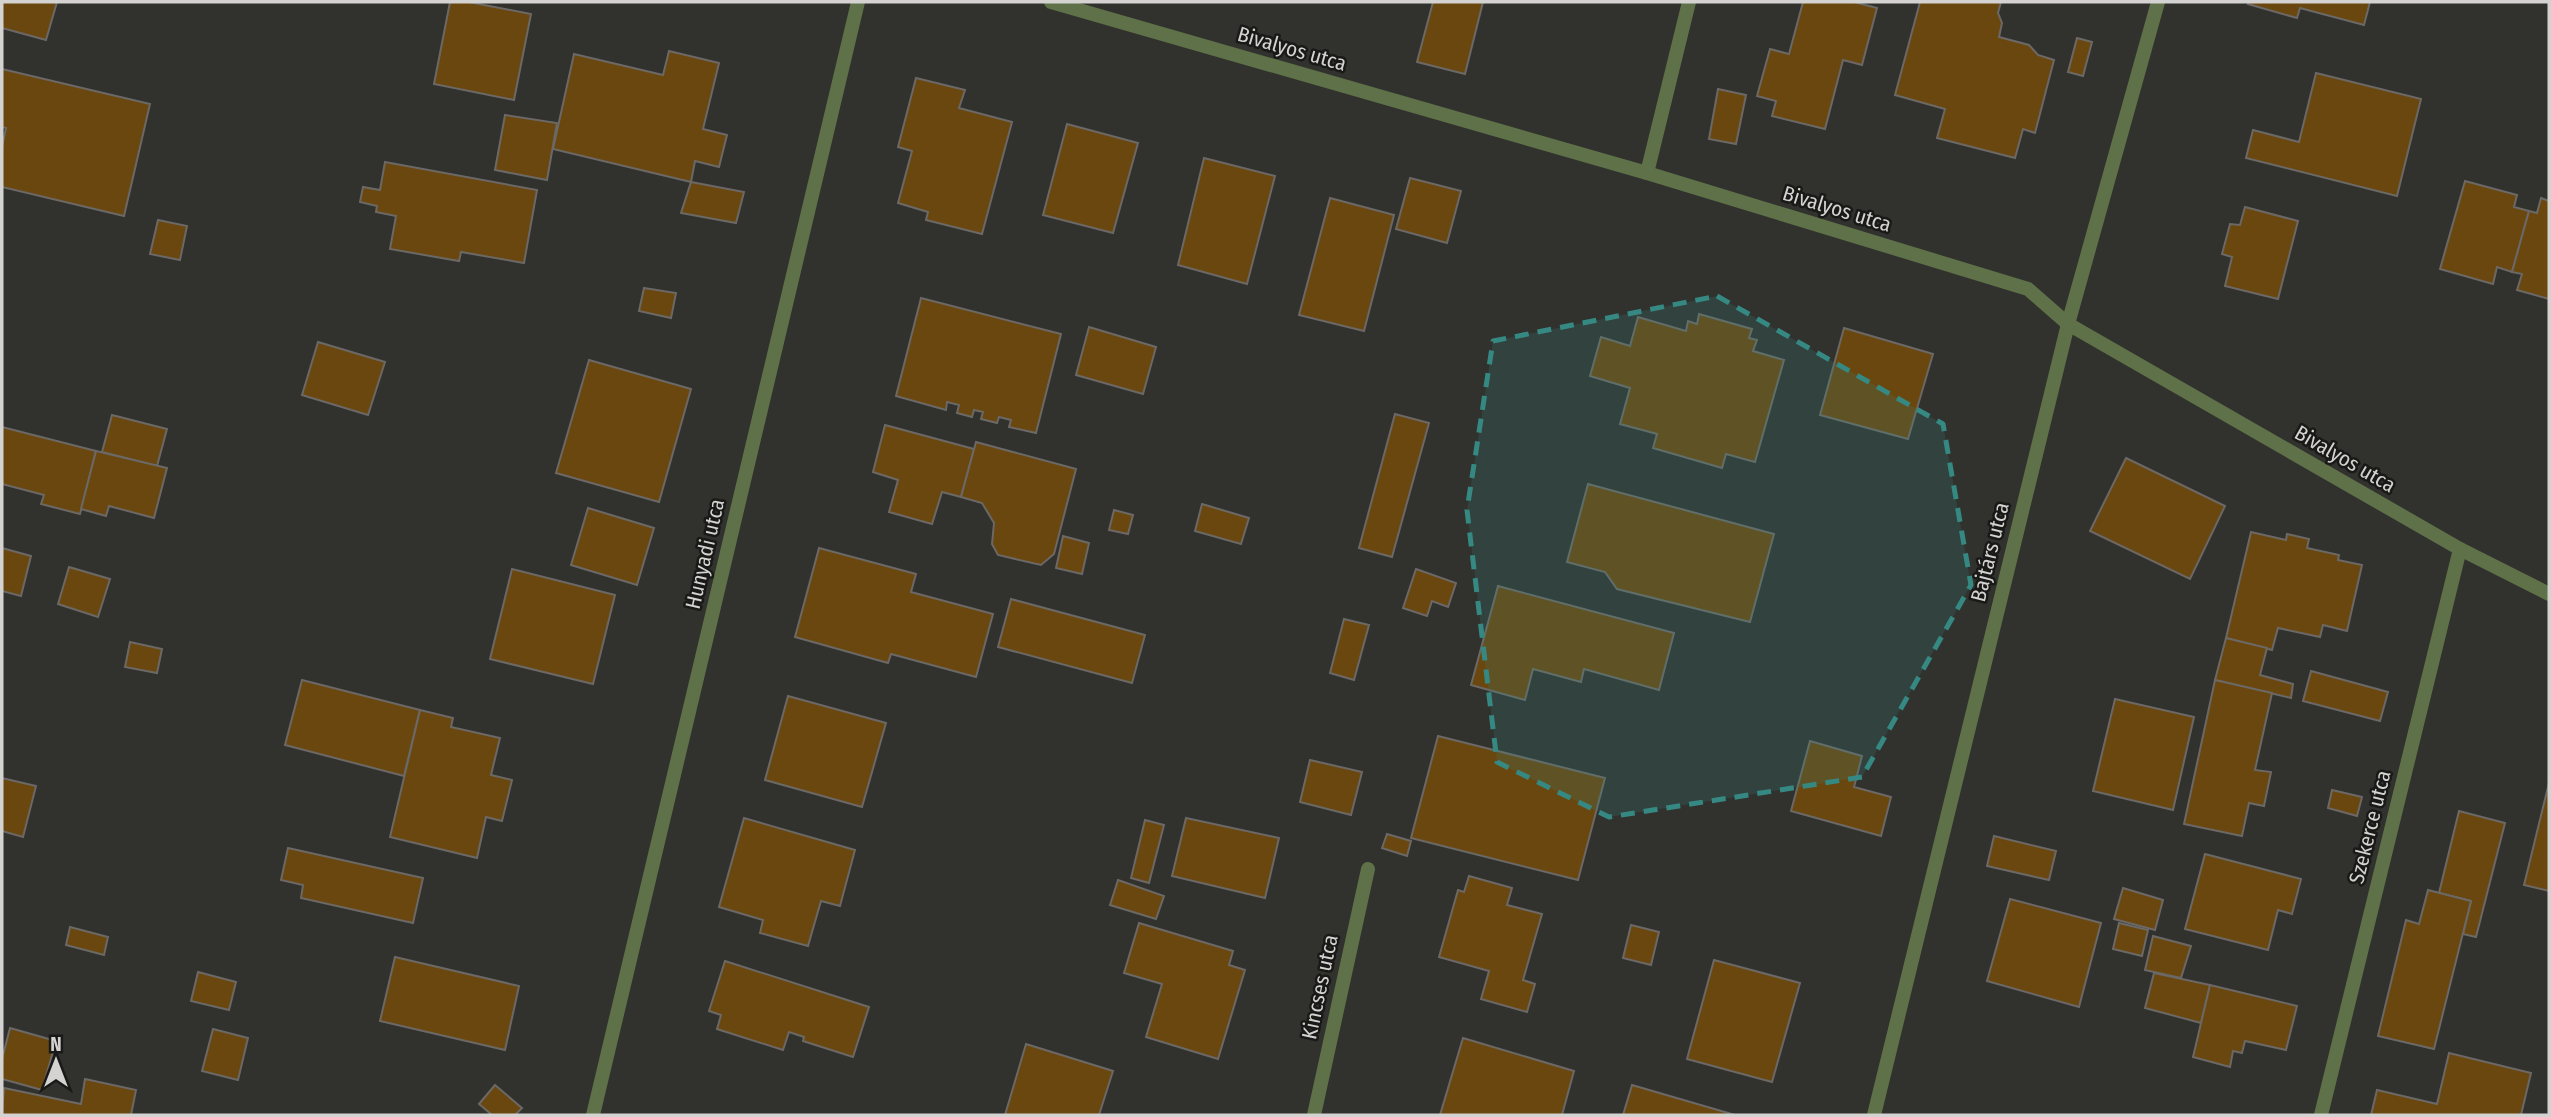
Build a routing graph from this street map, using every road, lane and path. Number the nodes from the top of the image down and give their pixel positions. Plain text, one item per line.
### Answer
1 (858, 2) edge
2 (1051, 2) edge
3 (1689, 2) edge
4 (2158, 2) edge
5 (1647, 173) junction
6 (2068, 324) junction
7 (2460, 549) junction
8 (2549, 594) edge
9 (1368, 869) dead end
10 (593, 1115) edge
11 (1314, 1115) edge
12 (1874, 1115) edge
13 (2321, 1115) edge

1 - 10 street, Hunyadi utca
2 - 5 street, Bivalyos utca
3 - 5 street
4 - 6 street, Bajtárs utca
5 - 6 street, Bivalyos utca
6 - 7 street, Bivalyos utca
6 - 12 street, Bajtárs utca
7 - 8 street, Bivalyos utca
7 - 13 street, Szekerce utca
9 - 11 street, Kincses utca

